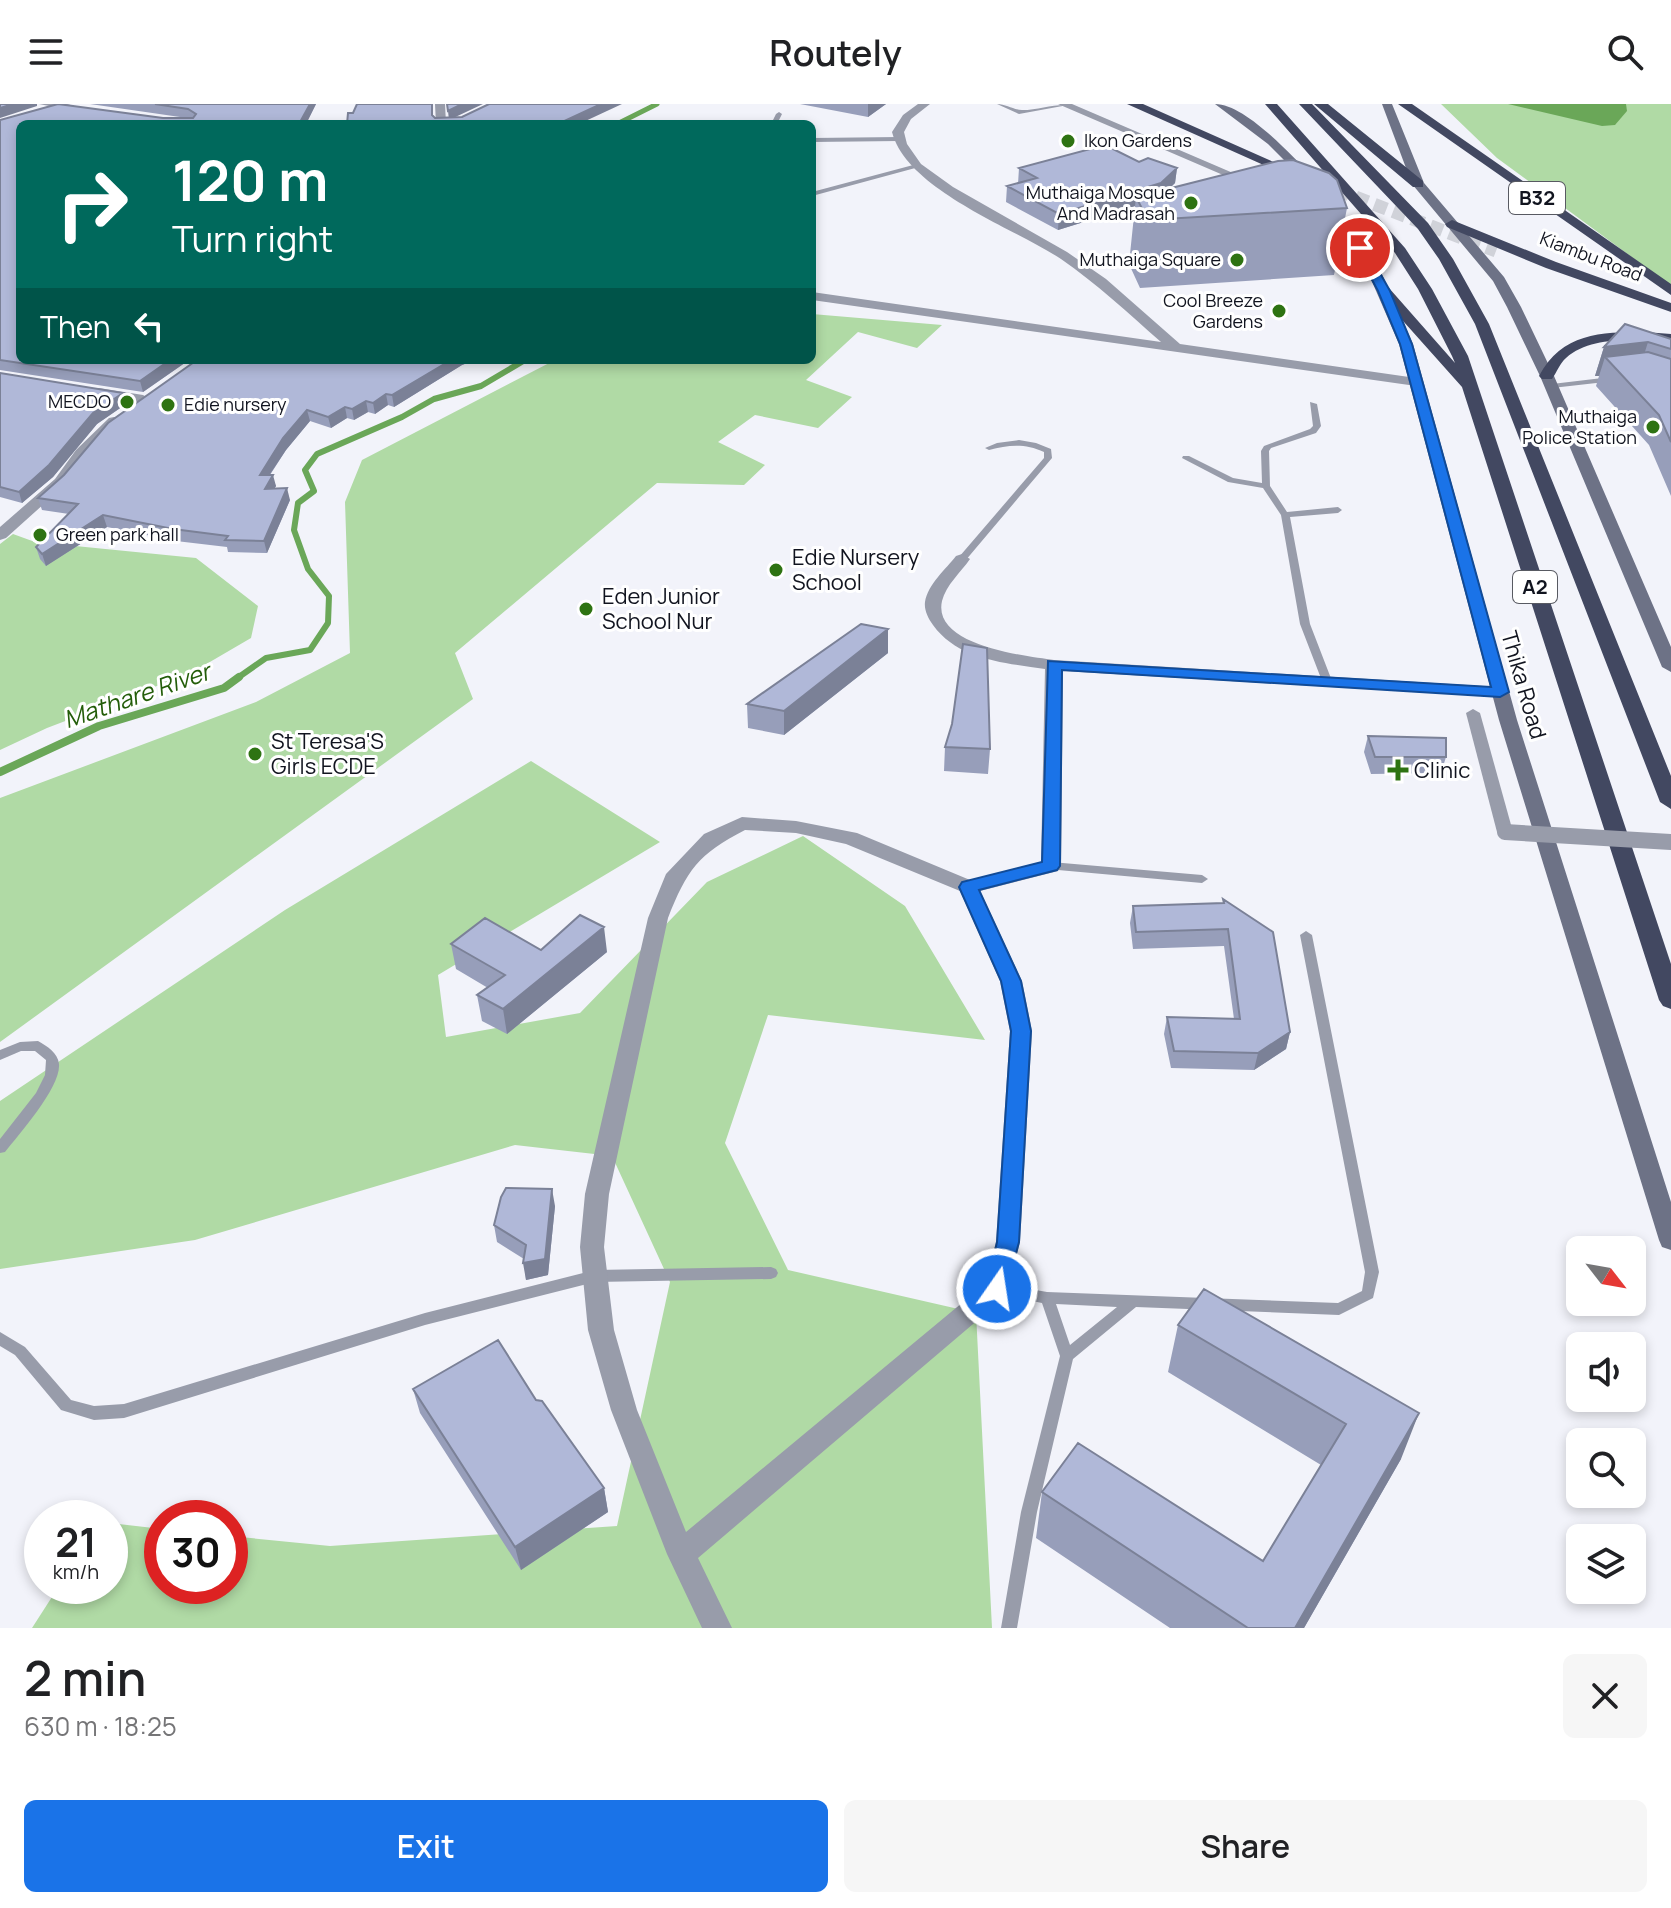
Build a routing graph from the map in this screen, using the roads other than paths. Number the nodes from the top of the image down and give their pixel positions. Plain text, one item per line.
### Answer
1 (925, 104) edge
2 (1000, 104) edge
3 (1064, 104) edge
4 (1133, 104) edge
5 (1220, 104) edge
6 (1271, 104) edge
7 (1305, 104) edge
8 (1320, 104) edge
9 (1387, 104) edge
10 (1404, 104) edge
11 (51, 105) edge
12 (95, 111) edge
13 (779, 114) dead end
14 (33, 117) edge
15 (776, 120) edge
16 (899, 139) junction
17 (816, 140) edge
18 (917, 166) junction
19 (1290, 172) edge
20 (1418, 184) junction
21 (1268, 191) edge
22 (816, 193) edge
23 (1317, 196) joint
24 (1332, 206) joint
25 (1327, 222) edge
26 (1452, 224) junction
27 (1351, 234) junction
28 (1496, 251) tunnel mouth
29 (1384, 291) junction
30 (1671, 291) edge
31 (816, 297) edge
32 (1671, 308) edge
33 (1671, 320) edge
34 (1671, 338) edge
35 (1175, 347) junction
36 (1624, 377) edge
37 (1549, 381) junction
38 (1416, 382) junction
39 (83, 389) edge
40 (1470, 390) junction
41 (1313, 404) dead end
42 (989, 448) dead end
43 (1186, 458) dead end
44 (1266, 486) junction
45 (1338, 510) dead end
46 (1285, 515) junction
47 (0, 535) edge
48 (962, 559) joint
49 (1054, 665) junction
50 (1671, 667) edge
51 (1327, 681) junction
52 (1500, 692) junction
53 (1473, 713) dead end
54 (1671, 802) edge
55 (1671, 842) edge
56 (1051, 866) junction
57 (1202, 879) dead end
58 (968, 887) junction
59 (1306, 935) dead end
60 (1671, 1000) edge
61 (0, 1055) edge
62 (0, 1148) edge
63 (1671, 1240) edge
64 (771, 1273) dead end
65 (595, 1276) junction
66 (997, 1289) junction
67 (1047, 1298) junction
68 (1132, 1302) junction
69 (0, 1338) edge
70 (1067, 1356) junction
71 (681, 1554) junction
72 (717, 1628) edge
73 (1009, 1628) edge

1 - 16 street
2 - 3 lane
3 - 21 street
4 - 19 highway
5 - 23 main road
6 - 40 highway, Thika Road / A2
7 - 54 highway, A2
8 - 20 highway
9 - 20 main road
10 - 30 highway, B32
11 - 12 street
11 - 14 street
13 - 15 lane
16 - 17 lane
16 - 18 street
18 - 22 lane
18 - 35 street
20 - 26 main road
23 - 24 street
24 - 27 main road, Thika Road
25 - 27 street
26 - 32 highway, Kiambu Road / B32
26 - 37 main road
27 - 29 main road, Thika Road
28 - 33 highway, Kiambu Road
29 - 38 main road, Thika Road
29 - 40 highway
31 - 35 street
34 - 37 highway
35 - 38 street
36 - 37 lane
37 - 50 main road
38 - 52 main road, Thika Road
39 - 47 street
40 - 60 highway, Thika Road / A2
41 - 44 lane
42 - 48 lane
43 - 44 lane
44 - 46 lane
45 - 46 lane
46 - 51 lane
48 - 49 street
49 - 51 street
49 - 56 street
51 - 52 street
52 - 63 main road, Thika Road
53 - 55 street, bridge
56 - 57 lane
56 - 58 street
58 - 65 street
58 - 66 street
59 - 68 lane
61 - 62 lane
64 - 65 lane
65 - 69 lane
65 - 71 street
66 - 67 lane
66 - 71 street
67 - 68 lane
67 - 70 lane
68 - 70 lane
70 - 73 lane
71 - 72 street

